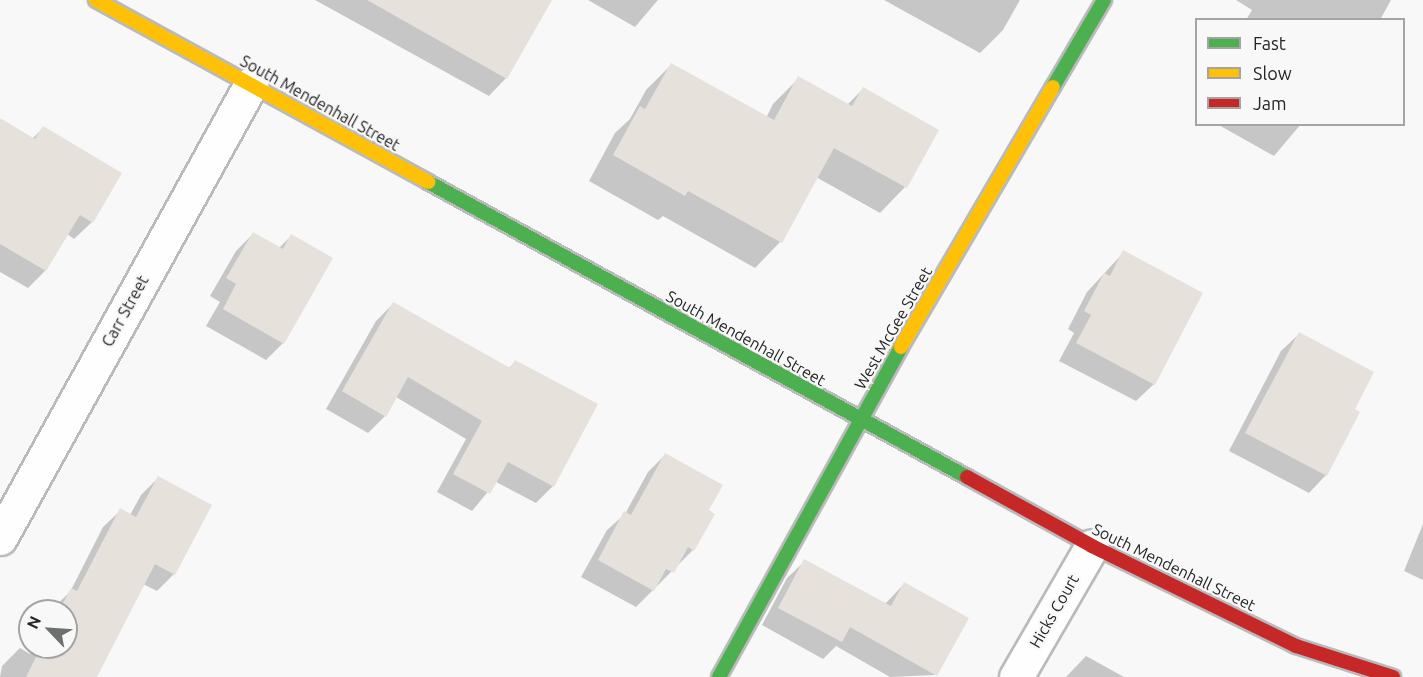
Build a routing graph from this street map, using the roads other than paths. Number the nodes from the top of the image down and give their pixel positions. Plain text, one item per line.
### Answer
1 (96, 0) edge
2 (1104, 0) edge
3 (251, 84) junction
4 (859, 419) junction
5 (0, 538) edge
6 (1092, 546) junction
7 (719, 677) edge
8 (1016, 677) edge
9 (1393, 677) edge

1 - 3 street, South Mendenhall Street
2 - 4 street, West McGee Street
3 - 4 street, South Mendenhall Street
3 - 5 street, Carr Street
4 - 6 street, South Mendenhall Street
4 - 7 street, West McGee Street
6 - 8 street, Hicks Court
6 - 9 street, South Mendenhall Street

